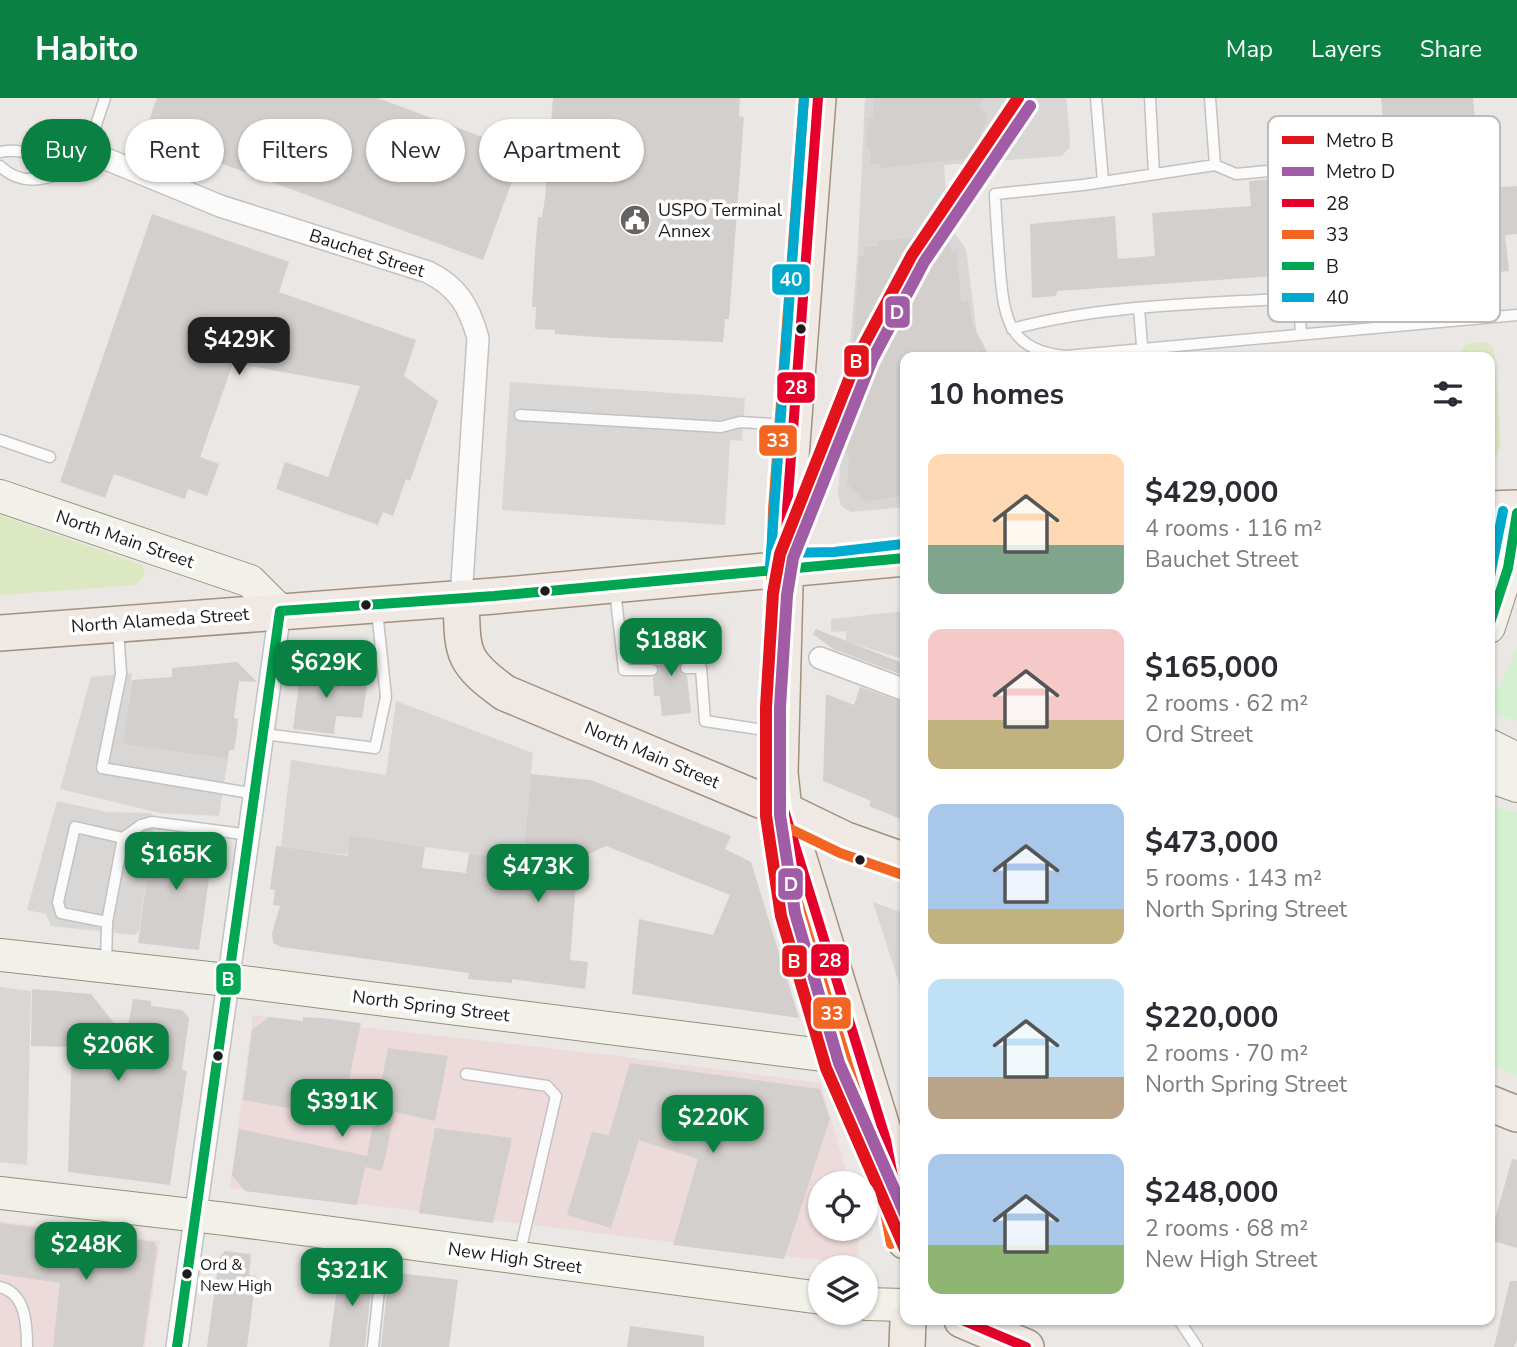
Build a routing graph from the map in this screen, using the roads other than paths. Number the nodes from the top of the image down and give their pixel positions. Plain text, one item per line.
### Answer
1 (105, 98) edge
2 (818, 98) edge
3 (1096, 98) edge
4 (1150, 98) edge
5 (1210, 98) edge
6 (98, 119) edge
7 (0, 152) edge
8 (21, 152) edge
9 (111, 161) edge
10 (1214, 165) junction
11 (0, 166) edge
12 (1268, 171) edge
13 (1154, 174) junction
14 (21, 176) edge
15 (1103, 181) junction
16 (1268, 300) edge
17 (1139, 309) junction
18 (1300, 322) edge
19 (1431, 322) edge
20 (1012, 329) junction
21 (1301, 334) junction
22 (1044, 352) edge
23 (1143, 352) edge
24 (1151, 352) edge
25 (520, 415) dead end
26 (794, 425) junction
27 (0, 440) edge
28 (50, 457) dead end
29 (0, 496) edge
30 (1495, 509) edge
31 (1517, 511) edge
32 (900, 564) edge
33 (784, 567) junction
34 (615, 584) junction
35 (461, 598) junction
36 (376, 605) junction
37 (1495, 608) edge
38 (280, 611) junction
39 (117, 624) junction
40 (0, 632) edge
41 (820, 658) dead end
42 (686, 668) dead end
43 (652, 670) dead end
44 (900, 688) edge
45 (780, 733) junction
46 (264, 734) junction
47 (1495, 748) edge
48 (1517, 759) edge
49 (1495, 778) edge
50 (1517, 786) edge
51 (256, 794) junction
52 (784, 810) junction
53 (250, 835) junction
54 (123, 838) junction
55 (900, 859) edge
56 (107, 922) junction
57 (0, 955) edge
58 (105, 968) junction
59 (227, 980) junction
60 (862, 1060) junction
61 (466, 1074) dead end
62 (1495, 1105) edge
63 (1517, 1114) edge
64 (0, 1193) edge
65 (900, 1214) edge
66 (196, 1216) junction
67 (384, 1240) junction
68 (519, 1259) junction
69 (0, 1287) edge
70 (808, 1296) edge
71 (878, 1304) edge
72 (900, 1305) edge
73 (908, 1325) edge
74 (974, 1325) edge
75 (1181, 1325) edge
76 (27, 1347) edge
77 (177, 1347) edge
78 (373, 1347) edge
79 (907, 1347) edge
80 (1026, 1347) edge
81 (1197, 1347) edge

1 - 6 lane
2 - 26 main road
3 - 15 lane
4 - 13 lane
5 - 10 lane
7 - 8 lane
9 - 35 street, Bauchet Street
10 - 12 lane
10 - 13 lane
11 - 14 lane
13 - 15 lane
15 - 20 lane
16 - 17 lane
17 - 20 lane
17 - 23 lane
18 - 21 lane
19 - 21 lane
20 - 22 lane
21 - 24 lane
25 - 26 lane
26 - 33 main road
27 - 28 lane
29 - 38 street, North Main Street
30 - 31 main road
31 - 37 street
32 - 33 main road, North Alameda Street
33 - 34 main road, North Alameda Street
33 - 45 main road
34 - 35 main road, North Alameda Street
34 - 43 lane
35 - 36 main road, North Alameda Street
35 - 52 main road, North Main Street
36 - 38 main road, North Alameda Street
36 - 46 lane
38 - 39 main road, North Alameda Street
38 - 46 street
39 - 40 main road, North Alameda Street
39 - 51 lane
41 - 44 street
42 - 45 lane
45 - 52 main road
46 - 51 street
47 - 48 street
49 - 50 street
51 - 53 street
52 - 55 main road, North Main Street
52 - 60 main road
53 - 54 lane
53 - 59 street
54 - 56 lane
54 - 56 lane
56 - 58 lane
57 - 58 street, North Spring Street
58 - 59 street, North Spring Street
59 - 60 street, North Spring Street
59 - 66 street
60 - 65 main road
61 - 68 lane
62 - 63 main road
64 - 66 street, New High Street
66 - 67 street, New High Street
66 - 77 street
67 - 68 street, New High Street
67 - 78 lane
68 - 70 street, New High Street
69 - 76 lane
71 - 72 street
73 - 79 main road
74 - 80 main road
75 - 81 lane

